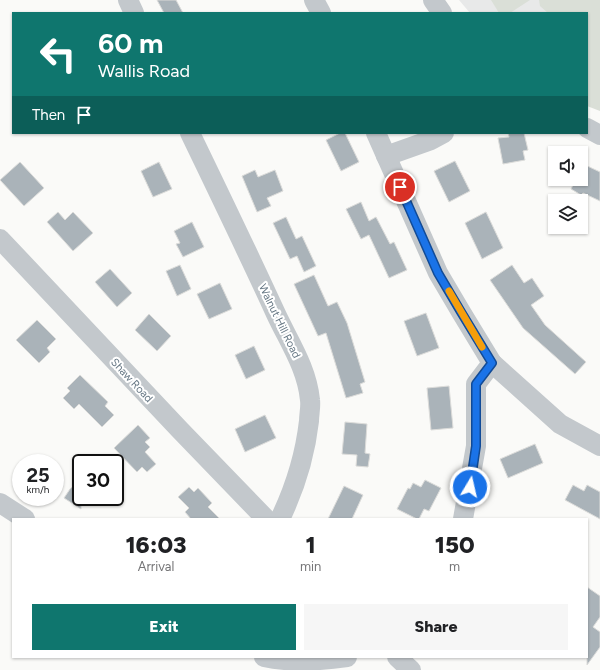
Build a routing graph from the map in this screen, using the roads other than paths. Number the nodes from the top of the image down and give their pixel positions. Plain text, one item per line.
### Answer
1 (128, 0) edge
2 (314, 0) edge
3 (433, 0) edge
4 (134, 12) edge
5 (320, 12) edge
6 (441, 12) edge
7 (588, 129) edge
8 (190, 134) edge
9 (376, 134) edge
10 (442, 134) edge
11 (600, 135) edge
12 (386, 156) junction
13 (0, 239) edge
14 (492, 363) junction
15 (600, 446) edge
16 (0, 503) edge
17 (23, 518) edge
18 (265, 518) edge
19 (280, 518) edge
20 (463, 518) edge
21 (268, 658) edge
22 (340, 658) edge
23 (399, 658) edge
24 (411, 670) edge

1 - 4 street
2 - 5 street
3 - 6 street
7 - 11 street
8 - 19 street, Walnut Hill Road
9 - 12 street
10 - 12 street
12 - 14 street
13 - 18 street, Shaw Road
14 - 15 street
14 - 20 street
16 - 17 street
21 - 22 street
23 - 24 street

